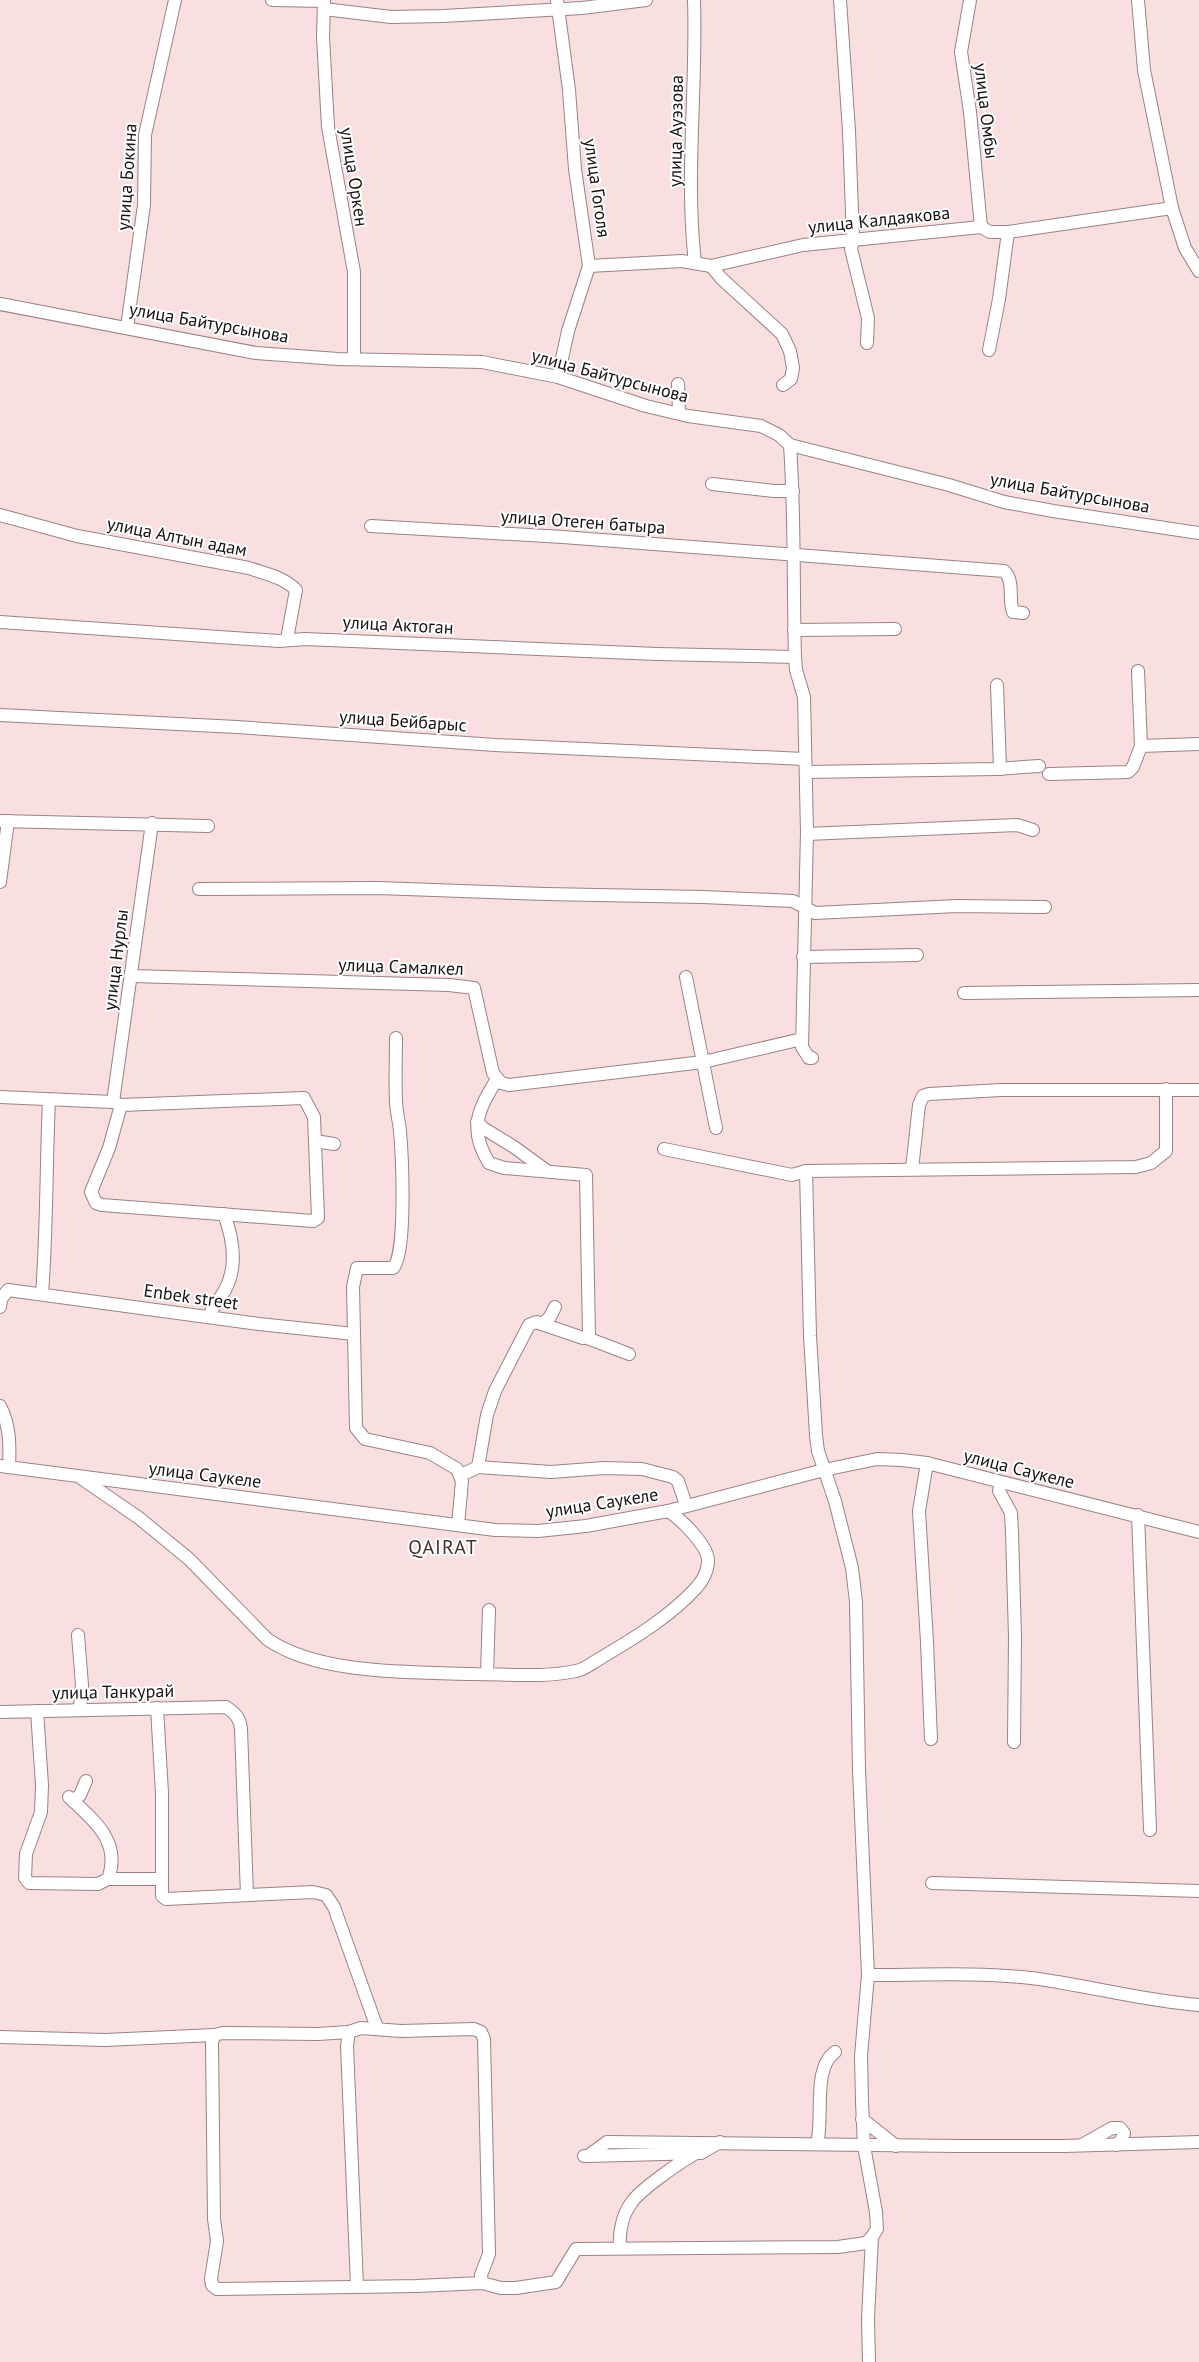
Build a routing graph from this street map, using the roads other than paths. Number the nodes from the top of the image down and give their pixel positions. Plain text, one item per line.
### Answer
1 (175, 0) edge
2 (272, 0) edge
3 (646, 0) edge
4 (694, 0) edge
5 (840, 0) edge
6 (970, 0) edge
7 (1138, 0) edge
8 (324, 3) edge
9 (558, 4) edge
10 (1172, 208) junction
11 (981, 226) junction
12 (1008, 232) junction
13 (853, 239) junction
14 (695, 263) junction
15 (589, 266) junction
16 (712, 266) junction
17 (1199, 272) edge
18 (0, 304) edge
19 (127, 327) junction
20 (867, 343) dead end
21 (989, 350) dead end
22 (354, 359) junction
23 (558, 377) junction
24 (678, 384) dead end
25 (783, 385) dead end
26 (679, 414) junction
27 (790, 445) junction
28 (712, 484) dead end
29 (793, 491) junction
30 (0, 515) edge
31 (371, 526) dead end
32 (1199, 533) edge
33 (792, 555) junction
34 (1023, 613) dead end
35 (0, 622) edge
36 (895, 629) dead end
37 (794, 630) junction
38 (287, 639) junction
39 (795, 657) junction
40 (1138, 671) dead end
41 (997, 685) dead end
42 (0, 715) edge
43 (1199, 744) edge
44 (1141, 746) junction
45 (805, 765) junction
46 (1000, 769) junction
47 (4, 821) edge
48 (152, 823) junction
49 (208, 826) dead end
50 (1033, 830) dead end
51 (807, 834) junction
52 (0, 882) edge
53 (199, 889) dead end
54 (1045, 907) dead end
55 (805, 908) junction
56 (917, 955) dead end
57 (803, 957) junction
58 (131, 976) junction
59 (686, 977) dead end
60 (1199, 990) edge
61 (964, 993) dead end
62 (396, 1038) dead end
63 (802, 1039) junction
64 (812, 1058) dead end
65 (703, 1062) junction
66 (497, 1079) junction
67 (1166, 1089) junction
68 (1199, 1090) edge
69 (0, 1097) edge
70 (49, 1100) junction
71 (117, 1103) junction
72 (477, 1122) junction
73 (716, 1128) dead end
74 (315, 1141) junction
75 (334, 1144) dead end
76 (664, 1149) dead end
77 (912, 1168) junction
78 (547, 1171) junction
79 (806, 1172) junction
80 (224, 1214) junction
81 (42, 1294) junction
82 (0, 1307) edge
83 (555, 1307) dead end
84 (209, 1316) junction
85 (542, 1324) junction
86 (354, 1334) junction
87 (587, 1338) junction
88 (629, 1354) dead end
89 (0, 1406) edge
90 (927, 1464) junction
91 (5, 1466) edge
92 (478, 1467) junction
93 (824, 1470) junction
94 (461, 1475) junction
95 (78, 1477) junction
96 (1002, 1483) junction
97 (686, 1505) junction
98 (668, 1511) junction
99 (1138, 1515) junction
100 (458, 1524) junction
101 (1199, 1532) edge
102 (489, 1610) dead end
103 (78, 1635) dead end
104 (487, 1674) junction
105 (157, 1708) junction
106 (76, 1710) junction
107 (37, 1711) junction
108 (0, 1712) edge
109 (931, 1739) dead end
110 (1014, 1742) dead end
111 (86, 1781) dead end
112 (1150, 1830) dead end
113 (108, 1879) junction
114 (161, 1879) junction
115 (932, 1883) dead end
116 (1199, 1890) edge
117 (246, 1895) junction
118 (868, 1975) junction
119 (1199, 2005) edge
120 (370, 2014) junction
121 (377, 2028) junction
122 (355, 2030) junction
123 (214, 2035) junction
124 (0, 2038) edge
125 (835, 2052) dead end
126 (862, 2119) junction
127 (720, 2142) junction
128 (1199, 2142) edge
129 (817, 2144) junction
130 (864, 2146) junction
131 (896, 2146) junction
132 (1080, 2146) junction
133 (1116, 2146) junction
134 (694, 2154) junction
135 (872, 2237) junction
136 (620, 2248) junction
137 (482, 2283) junction
138 (357, 2286) junction
139 (869, 2362) edge

1 - 19 street, улица Бокина
2 - 8 street
3 - 9 street
4 - 14 street, улица Ауэзова
5 - 13 street
6 - 11 street, улица Омбы
7 - 10 street
8 - 9 street
8 - 22 street, улица Оркен
9 - 15 street, улица Гоголя
10 - 12 street, улица Калдаякова
10 - 17 street
11 - 12 street, улица Калдаякова
11 - 13 street, улица Калдаякова
12 - 21 street
13 - 16 street, улица Калдаякова
13 - 20 street
14 - 15 street, улица Калдаякова
14 - 16 street, улица Калдаякова
15 - 23 street, улица Гоголя
16 - 25 street
18 - 19 street, улица Байтурсынова
19 - 22 street, улица Байтурсынова
22 - 23 street, улица Байтурсынова
23 - 26 street, улица Байтурсынова
24 - 26 street
26 - 27 street, улица Байтурсынова
27 - 29 street
27 - 32 street, улица Байтурсынова
28 - 29 street
29 - 33 street
30 - 38 street, улица Алтын адам
31 - 33 street, улица Отеген батыра
33 - 34 street, улица Отеген батыра
33 - 37 street
35 - 38 street, улица Актоган
36 - 37 street
37 - 39 street
38 - 39 street, улица Актоган
39 - 45 street
40 - 44 street
41 - 46 street
42 - 45 street, улица Бейбарыс
43 - 44 street
44 - 46 street, улица Бейбарыс
45 - 46 street, улица Бейбарыс
45 - 51 street
47 - 48 street
47 - 52 street
48 - 49 street
48 - 58 street, улица Нурлы
50 - 51 street
51 - 55 street
53 - 55 street
54 - 55 street
55 - 57 street
56 - 57 street
57 - 63 street
58 - 66 street, улица Самалкел
58 - 71 street, улица Нурлы
59 - 65 street
60 - 61 street
62 - 86 street
63 - 64 street
63 - 65 street
65 - 66 street
65 - 73 street
66 - 72 street
67 - 68 street
67 - 77 street
67 - 77 street
69 - 70 street
70 - 71 street
70 - 81 street
71 - 74 street
71 - 80 street, улица Нурлы
72 - 78 street
72 - 78 street
74 - 75 street
74 - 80 street
76 - 79 street
77 - 79 street
78 - 87 street
79 - 93 street
80 - 84 street
81 - 82 street, Enbek street
81 - 84 street, Enbek street
83 - 85 street
84 - 86 street, Enbek street
85 - 87 street
85 - 92 street
86 - 94 street
87 - 88 street
89 - 91 street
90 - 93 street, улица Саукеле
90 - 96 street, улица Саукеле
90 - 109 street
91 - 95 street, улица Саукеле
92 - 94 street
92 - 97 street
93 - 97 street, улица Саукеле
93 - 118 street
94 - 100 street
95 - 100 street, улица Саукеле
95 - 104 street
96 - 99 street, улица Саукеле
96 - 110 street
97 - 98 street, улица Саукеле
98 - 100 street, улица Саукеле
98 - 104 street
99 - 101 street, улица Саукеле
99 - 112 street
102 - 104 street
103 - 106 street
105 - 106 street, улица Танкурай
105 - 114 street
105 - 117 street, улица Танкурай
106 - 107 street, улица Танкурай
107 - 108 street, улица Танкурай
107 - 113 street
111 - 113 street
113 - 114 street
114 - 117 street
115 - 116 street
117 - 120 street
118 - 119 street
118 - 126 street
120 - 121 street
120 - 122 street
121 - 122 street
121 - 137 street
122 - 123 street
122 - 138 street
123 - 124 street
123 - 138 street
125 - 129 street
126 - 130 street
126 - 131 street
127 - 129 street
127 - 134 street
127 - 134 street
128 - 133 street
129 - 130 street
130 - 131 street
130 - 135 street
131 - 132 street
132 - 133 street
132 - 133 street
134 - 136 street
135 - 136 street
135 - 139 street
136 - 137 street
137 - 138 street

